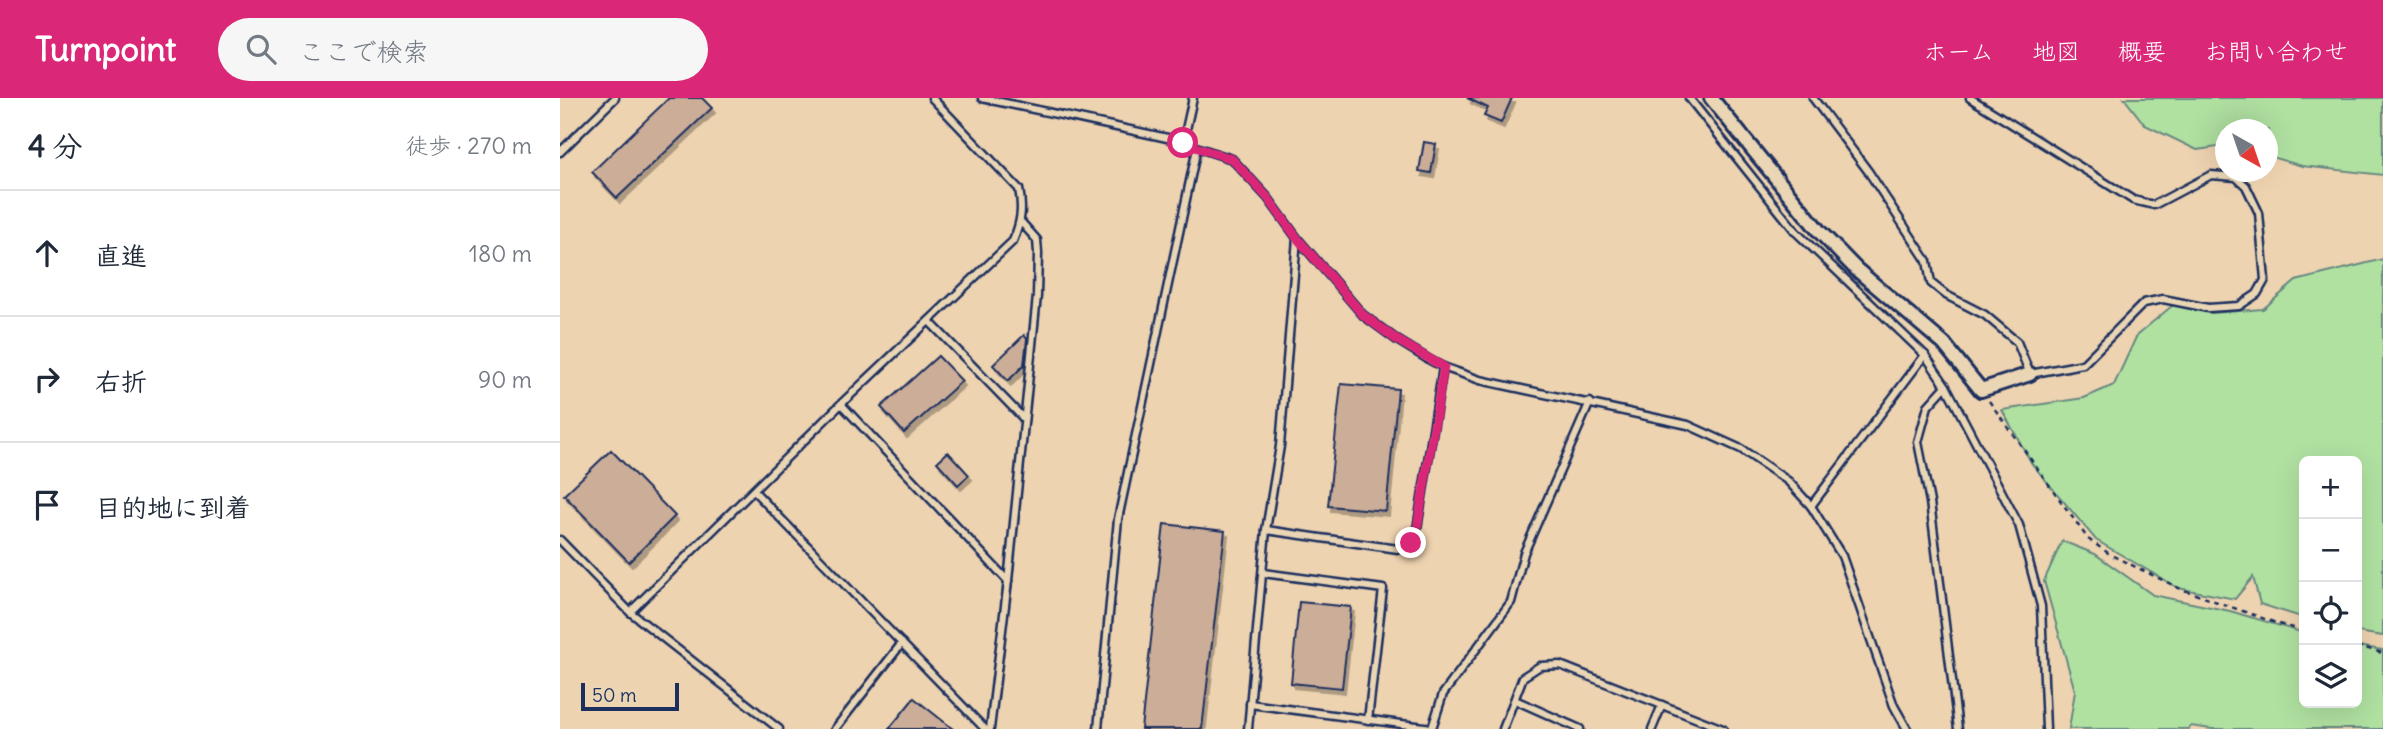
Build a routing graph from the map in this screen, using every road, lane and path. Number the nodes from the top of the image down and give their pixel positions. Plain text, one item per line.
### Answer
1 (615, 98) edge
2 (932, 98) edge
3 (982, 98) edge
4 (1193, 98) edge
5 (1689, 98) edge
6 (1711, 98) edge
7 (1813, 98) edge
8 (1970, 98) edge
9 (991, 99) edge
10 (1183, 143) junction
11 (1197, 148) junction
12 (560, 152) edge
13 (1021, 222) junction
14 (1297, 238) junction
15 (929, 321) junction
16 (1925, 355) junction
17 (1444, 367) junction
18 (2030, 374) junction
19 (1946, 386) junction
20 (1981, 390) junction
21 (1590, 402) junction
22 (841, 404) junction
23 (1024, 419) junction
24 (754, 491) junction
25 (1811, 506) junction
26 (1266, 530) junction
27 (560, 540) edge
28 (1262, 573) junction
29 (1008, 581) junction
30 (630, 612) junction
31 (2299, 630) edge
32 (902, 643) junction
33 (2362, 647) edge
34 (2383, 653) edge
35 (1515, 700) junction
36 (1250, 704) junction
37 (1662, 705) junction
38 (1368, 720) junction
39 (779, 729) edge
40 (835, 729) edge
41 (985, 729) edge
42 (990, 729) edge
43 (1098, 729) edge
44 (1248, 729) edge
45 (1503, 729) edge
46 (1580, 729) edge
47 (1652, 729) edge
48 (1723, 729) edge
49 (1907, 729) edge
50 (1958, 729) edge
51 (2046, 729) edge

1 - 12 lane
2 - 13 lane
3 - 9 lane
4 - 10 lane
5 - 16 lane
6 - 20 street
7 - 18 lane
8 - 18 lane
9 - 10 lane
10 - 11 lane
11 - 14 lane
11 - 43 lane
13 - 15 lane
13 - 23 lane
14 - 17 lane
14 - 26 lane
15 - 22 lane
15 - 23 lane
16 - 19 lane
16 - 25 lane
17 - 21 lane
17 - 26 lane
18 - 20 street
19 - 50 lane
19 - 51 lane
20 - 31 path
21 - 25 lane
21 - 38 lane
22 - 24 lane
22 - 29 lane
23 - 29 lane
24 - 30 lane
24 - 32 lane
25 - 49 lane
26 - 28 lane
27 - 30 lane
28 - 36 lane
28 - 38 lane
29 - 42 lane
30 - 39 lane
32 - 40 lane
32 - 41 lane
33 - 34 path
35 - 37 lane
35 - 45 lane
35 - 46 lane
36 - 38 lane
36 - 44 lane
37 - 47 lane
37 - 48 lane

